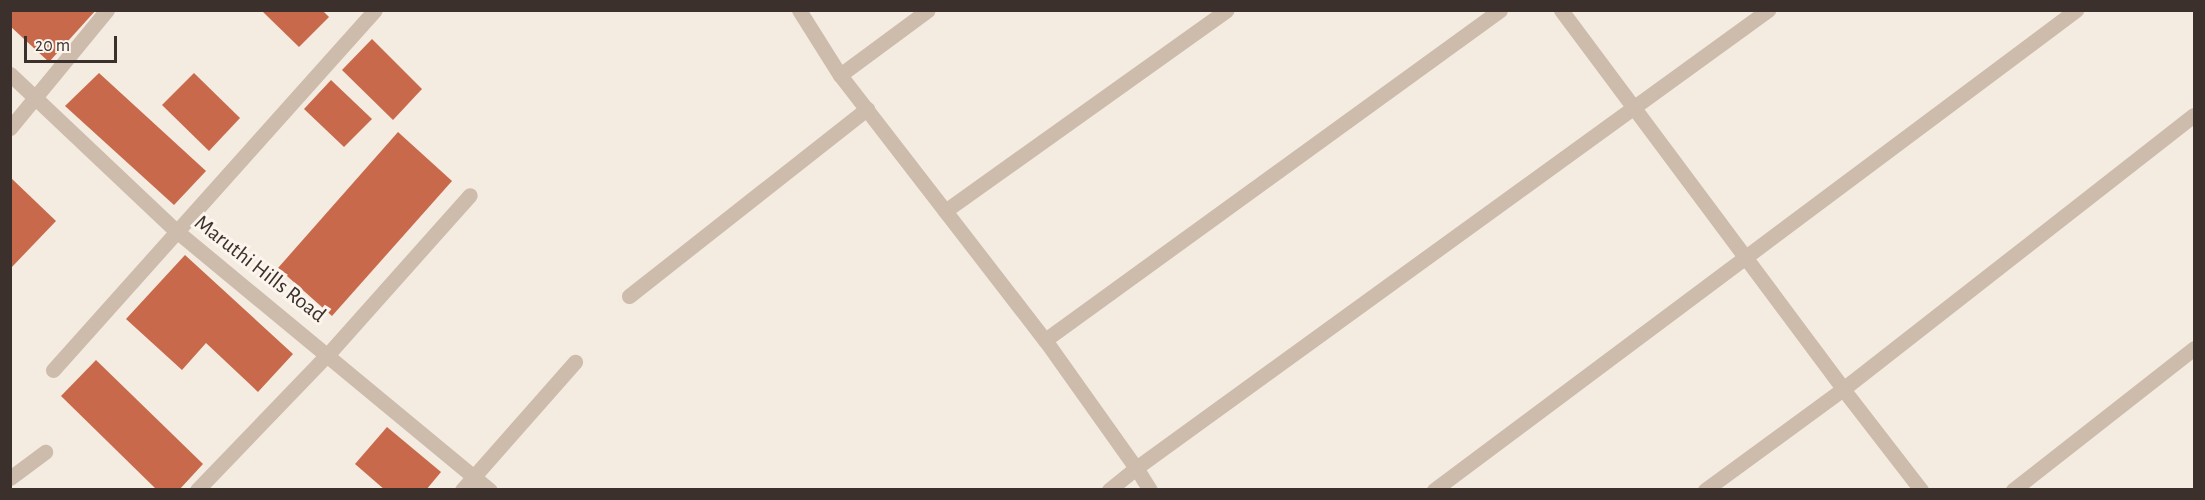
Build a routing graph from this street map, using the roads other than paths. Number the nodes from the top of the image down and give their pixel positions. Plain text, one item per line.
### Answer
1 (107, 10) edge
2 (375, 10) edge
3 (799, 10) edge
4 (928, 10) edge
5 (1227, 10) edge
6 (1500, 10) edge
7 (1561, 10) edge
8 (1768, 10) edge
9 (2076, 10) edge
10 (10, 74) edge
11 (840, 75) junction
12 (35, 97) junction
13 (1634, 108) junction
14 (867, 109) junction
15 (2194, 115) edge
16 (10, 128) edge
17 (470, 195) dead end
18 (945, 211) junction
19 (174, 229) junction
20 (1746, 258) junction
21 (629, 296) dead end
22 (1046, 340) junction
23 (2194, 348) edge
24 (330, 352) junction
25 (575, 362) dead end
26 (53, 369) dead end
27 (1843, 389) junction
28 (45, 452) dead end
29 (1136, 468) junction
30 (474, 477) junction
31 (10, 478) edge
32 (197, 489) edge
33 (462, 489) edge
34 (490, 489) edge
35 (1109, 489) edge
36 (1150, 489) edge
37 (1434, 489) edge
38 (1705, 489) edge
39 (1921, 489) edge
40 (2013, 489) edge

1 - 12 street
2 - 19 street
3 - 11 street
4 - 11 street
5 - 18 street
6 - 22 street
7 - 13 street
8 - 13 street
9 - 20 street
10 - 12 street, Maruthi Hills Road
11 - 14 street
12 - 16 street
12 - 19 street, Maruthi Hills Road
13 - 20 street
13 - 29 street
14 - 18 street
14 - 21 street
15 - 27 street
17 - 24 street
18 - 22 street
19 - 24 street, Maruthi Hills Road
19 - 26 street
20 - 27 street
20 - 37 street
22 - 29 street
23 - 40 street
24 - 30 street, Maruthi Hills Road
24 - 32 street
25 - 30 street
27 - 38 street
27 - 39 street
28 - 31 street
29 - 35 street
29 - 36 street
30 - 33 street
30 - 34 street, Maruthi Hills Road

